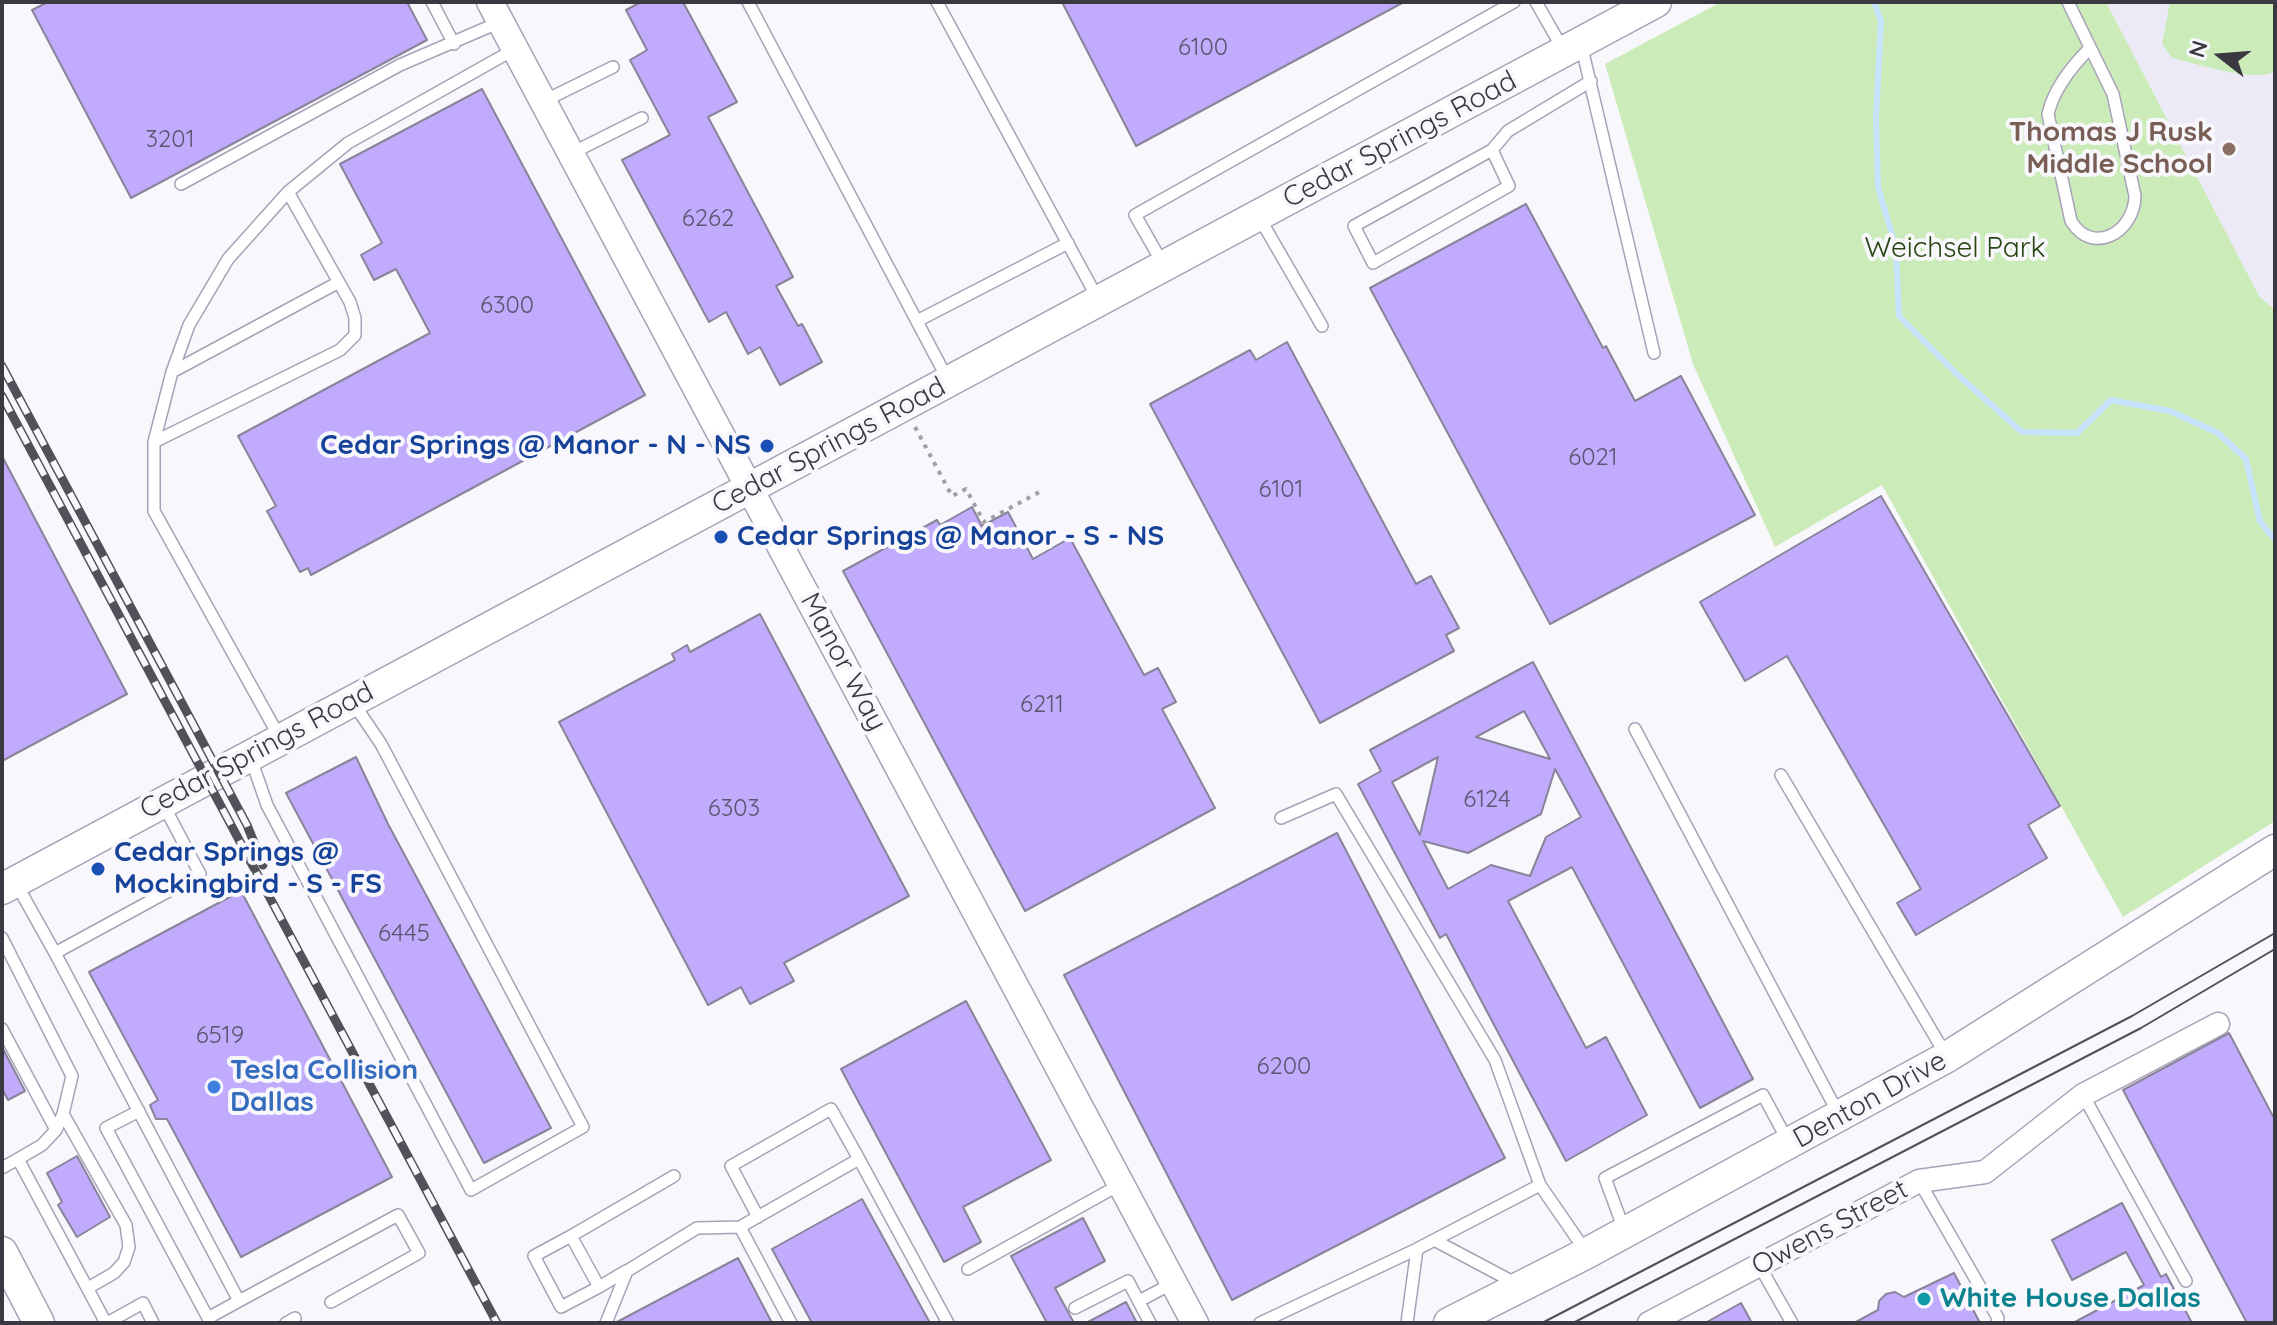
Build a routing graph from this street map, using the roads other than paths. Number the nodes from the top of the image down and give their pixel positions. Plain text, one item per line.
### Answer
1 (432, 2) edge
2 (748, 2) edge
3 (937, 2) edge
4 (1514, 2) edge
5 (1536, 2) edge
6 (1656, 2) edge
7 (2068, 2) edge
8 (496, 12) edge
9 (454, 44) junction
10 (515, 48) junction
11 (1572, 48) junction
12 (2090, 48) junction
13 (613, 67) dead end
14 (1591, 81) junction
15 (543, 101) junction
16 (642, 118) dead end
17 (1492, 150) junction
18 (571, 153) junction
19 (181, 184) dead end
20 (288, 192) junction
21 (1258, 217) junction
22 (1068, 243) junction
23 (1165, 267) junction
24 (339, 282) junction
25 (1099, 302) junction
26 (917, 321) junction
27 (1322, 326) dead end
28 (1654, 353) dead end
29 (172, 372) junction
30 (949, 382) junction
31 (154, 442) junction
32 (750, 488) junction
33 (352, 700) junction
34 (1635, 729) dead end
35 (280, 739) junction
36 (249, 755) junction
37 (1781, 775) dead end
38 (162, 802) junction
39 (1281, 818) dead end
40 (2275, 850) edge
41 (9, 886) edge
42 (2, 938) edge
43 (55, 953) junction
44 (2218, 1024) dead end
45 (2, 1029) edge
46 (1947, 1057) junction
47 (2083, 1095) junction
48 (139, 1111) junction
49 (63, 1114) junction
50 (1840, 1117) junction
51 (56, 1130) junction
52 (1790, 1145) junction
53 (18, 1159) junction
54 (859, 1159) junction
55 (4, 1163) edge
56 (674, 1176) dead end
57 (1919, 1181) junction
58 (1121, 1184) junction
59 (1540, 1185) junction
60 (758, 1217) junction
61 (740, 1227) junction
62 (1626, 1232) junction
63 (571, 1236) junction
64 (1434, 1240) junction
65 (1417, 1249) junction
66 (2, 1252) edge
67 (1587, 1253) junction
68 (1759, 1265) junction
69 (968, 1269) dead end
70 (627, 1271) junction
71 (2186, 1281) dead end
72 (1174, 1283) junction
73 (1521, 1286) junction
74 (599, 1287) junction
75 (88, 1288) junction
76 (239, 1301) junction
77 (1139, 1301) junction
78 (331, 1302) dead end
79 (1075, 1308) dead end
80 (1288, 1317) edge
81 (209, 1320) edge
82 (39, 1323) edge
83 (106, 1323) edge
84 (153, 1323) edge
85 (606, 1323) edge
86 (791, 1323) edge
87 (948, 1323) edge
88 (1150, 1323) edge
89 (1195, 1323) edge
90 (1260, 1323) edge
91 (1407, 1323) edge
92 (1449, 1323) edge
93 (1649, 1323) edge
94 (1792, 1323) edge
95 (1997, 1323) edge

1 - 9 lane
2 - 26 lane
3 - 22 lane
4 - 23 lane
5 - 11 lane
6 - 11 main road, Cedar Springs Road
7 - 12 lane
8 - 9 lane
8 - 10 street, Manor Way
9 - 19 lane
10 - 15 street, Manor Way
10 - 20 lane
11 - 14 lane
11 - 21 main road, Cedar Springs Road
12 - 12 lane
13 - 15 lane
14 - 17 lane
14 - 28 lane
15 - 18 street, Manor Way
16 - 18 lane
17 - 17 lane
18 - 32 street, Manor Way
20 - 24 lane
20 - 29 lane
21 - 23 main road, Cedar Springs Road
21 - 27 lane
22 - 25 lane
22 - 26 lane
23 - 25 main road, Cedar Springs Road
24 - 29 lane
24 - 31 lane
25 - 30 main road, Cedar Springs Road
26 - 30 lane
29 - 31 lane
30 - 32 main road, Cedar Springs Road
31 - 35 lane
32 - 33 main road, Cedar Springs Road
32 - 58 street, Manor Way
33 - 35 main road, Cedar Springs Road
33 - 36 lane
34 - 50 lane
35 - 36 main road, Cedar Springs Road
36 - 38 main road, Cedar Springs Road
37 - 46 lane
38 - 41 main road, Cedar Springs Road
38 - 43 lane
39 - 59 lane
40 - 46 main road, Denton Drive
41 - 43 lane
42 - 49 lane
43 - 48 lane
44 - 47 street, Owens Street
45 - 51 lane
46 - 50 main road, Denton Drive
47 - 57 street, Owens Street
47 - 71 lane
48 - 76 lane
48 - 81 lane
49 - 51 lane
49 - 75 lane
50 - 52 main road, Denton Drive
51 - 53 lane
52 - 62 main road, Denton Drive
52 - 62 lane
53 - 55 lane
53 - 75 lane
54 - 60 lane
54 - 60 lane
54 - 87 lane
56 - 63 lane
57 - 68 street, Owens Street
57 - 95 lane
58 - 69 lane
58 - 72 street, Manor Way
59 - 64 lane
59 - 67 lane
60 - 61 lane
61 - 70 lane
61 - 86 lane
62 - 67 main road, Denton Drive
63 - 74 lane
63 - 74 lane
64 - 65 lane
64 - 73 lane
65 - 80 lane
65 - 91 lane
66 - 82 main road
67 - 73 main road, Denton Drive
68 - 93 street, Owens Street
68 - 94 lane
70 - 74 lane
70 - 85 lane
72 - 77 lane
72 - 89 street, Manor Way
73 - 92 main road, Denton Drive
75 - 83 lane
76 - 78 lane
76 - 81 lane
77 - 79 lane
77 - 88 lane
80 - 90 lane
83 - 84 lane

